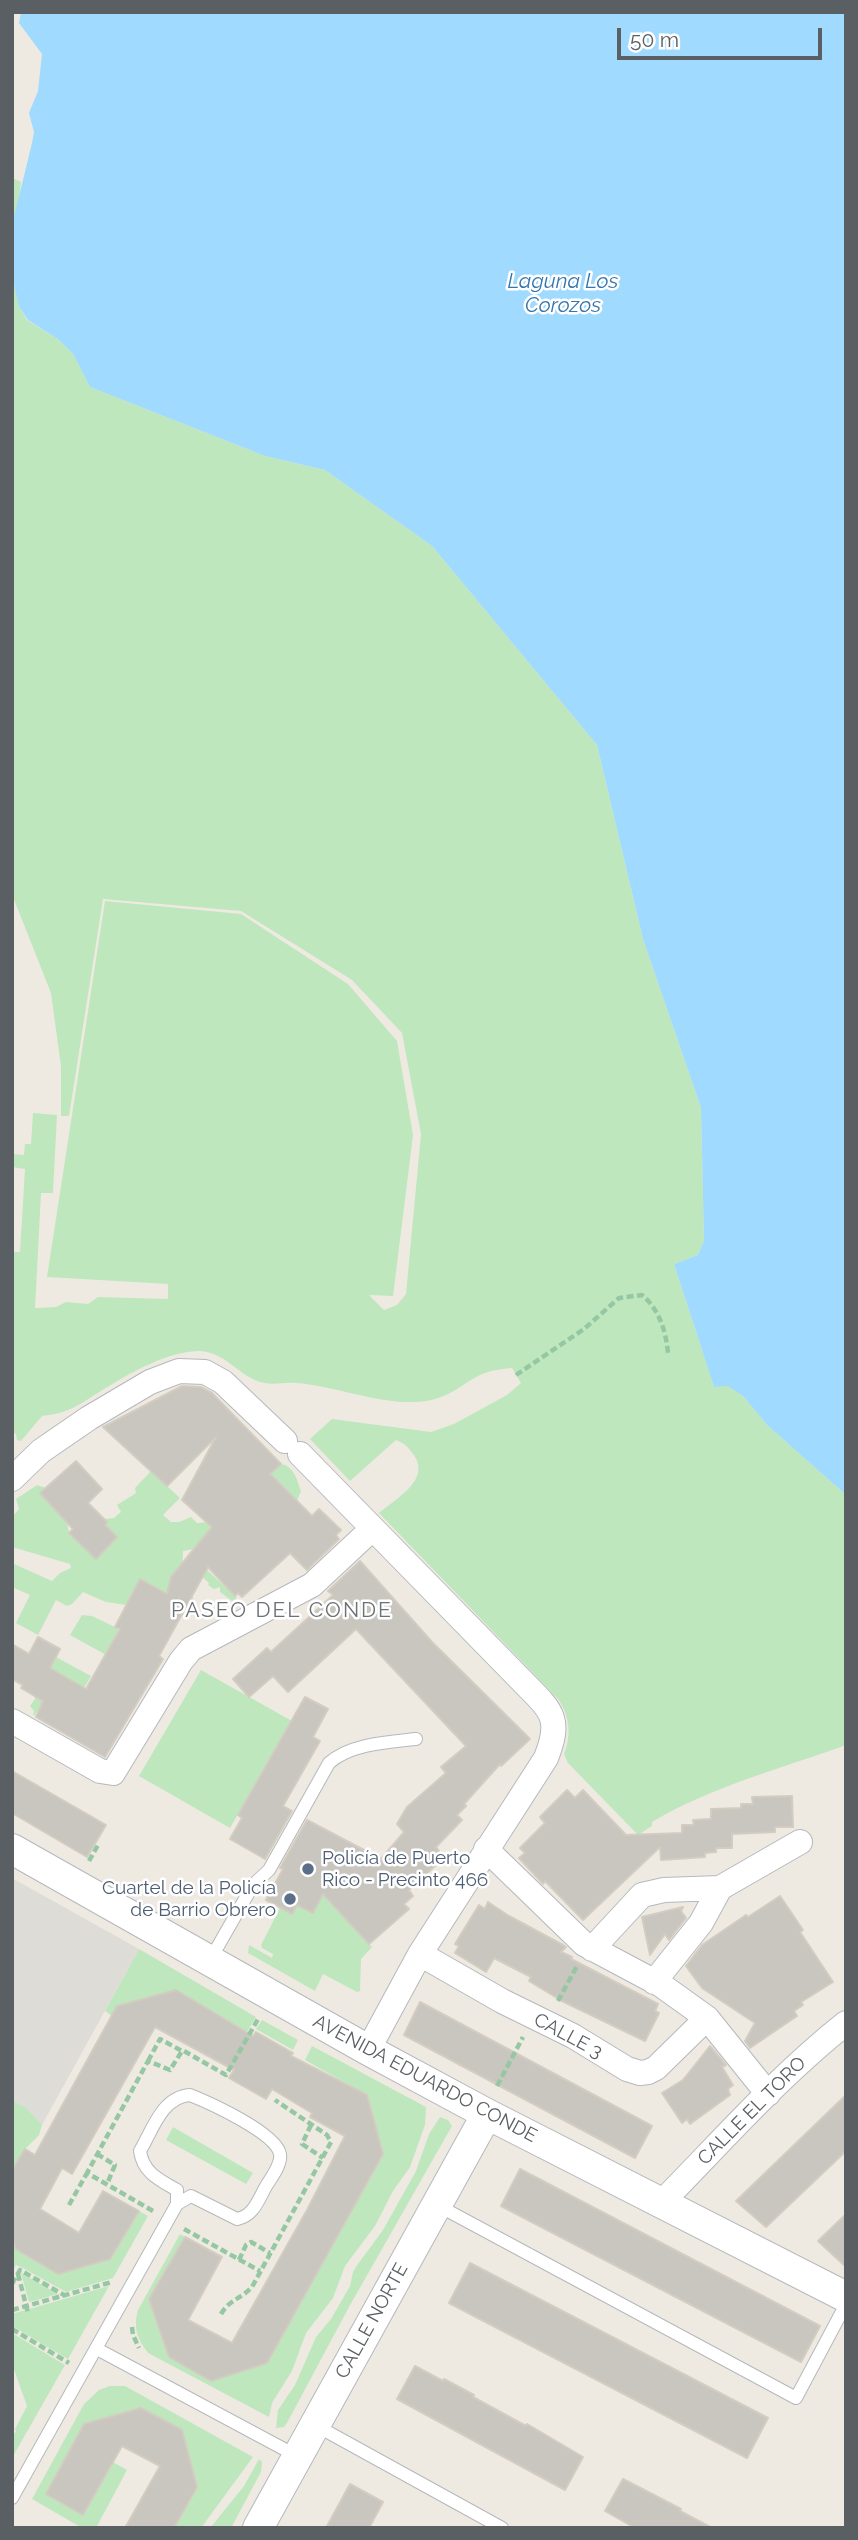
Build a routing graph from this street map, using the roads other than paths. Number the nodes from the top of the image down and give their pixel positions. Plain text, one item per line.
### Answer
1 (12, 1479) edge
2 (372, 1529) junction
3 (12, 1721) edge
4 (416, 1740) dead end
5 (800, 1842) dead end
6 (12, 1849) edge
7 (486, 1849) junction
8 (720, 1888) junction
9 (420, 1954) junction
10 (587, 1954) junction
11 (209, 1961) junction
12 (654, 1982) junction
13 (707, 2018) junction
14 (846, 2023) edge
15 (368, 2050) junction
16 (768, 2094) junction
17 (486, 2114) junction
18 (177, 2190) junction
19 (191, 2196) junction
20 (662, 2203) junction
21 (177, 2204) junction
22 (437, 2204) junction
23 (846, 2297) edge
24 (846, 2304) edge
25 (97, 2349) junction
26 (315, 2425) junction
27 (298, 2456) junction
28 (12, 2498) edge
29 (258, 2528) edge
30 (502, 2528) edge

1 - 2 street
2 - 3 street
2 - 7 street
4 - 11 lane
5 - 8 street
6 - 11 street, AVENIDA EDUARDO CONDE
7 - 9 street
7 - 10 street
8 - 10 street
8 - 12 street
9 - 13 street, CALLE 3
9 - 15 street
10 - 12 street
11 - 15 street, AVENIDA EDUARDO CONDE
12 - 13 street
13 - 16 street
14 - 16 street, CALLE EL TORO
15 - 17 street, AVENIDA EDUARDO CONDE
16 - 20 street, CALLE EL TORO
17 - 20 street, AVENIDA EDUARDO CONDE
17 - 22 street, CALLE NORTE
18 - 19 lane
18 - 19 lane
18 - 21 lane
19 - 21 lane
20 - 23 street, AVENIDA EDUARDO CONDE
21 - 25 lane
22 - 24 lane
22 - 26 street, CALLE NORTE
25 - 27 lane
25 - 28 lane
26 - 27 street, CALLE NORTE
26 - 30 lane
27 - 29 street, CALLE NORTE

